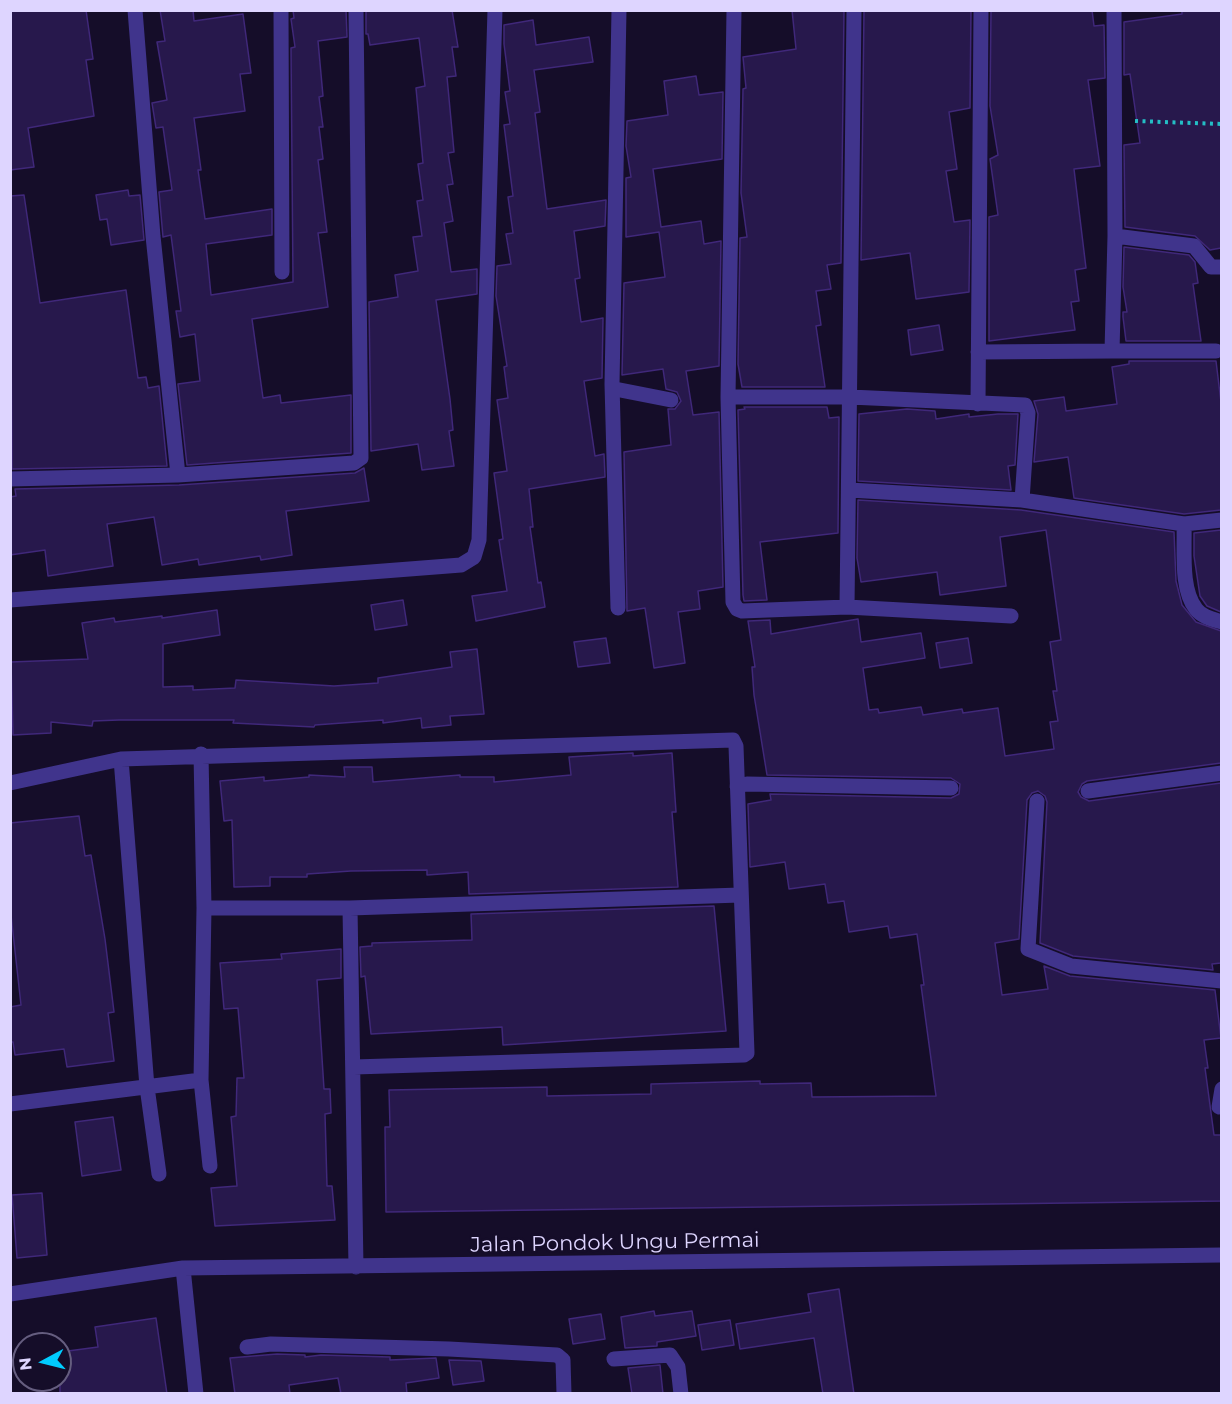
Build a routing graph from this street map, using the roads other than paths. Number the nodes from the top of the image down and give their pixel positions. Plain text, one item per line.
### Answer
1 (135, 10) edge
2 (281, 10) edge
3 (356, 10) edge
4 (495, 10) edge
5 (619, 10) edge
6 (734, 10) edge
7 (854, 10) edge
8 (981, 10) edge
9 (1114, 10) edge
10 (1115, 236) junction
11 (1221, 267) edge
12 (282, 272) dead end
13 (1112, 351) junction
14 (1216, 351) dead end
15 (978, 352) junction
16 (612, 384) junction
17 (728, 397) junction
18 (850, 397) junction
19 (671, 400) dead end
20 (978, 404) junction
21 (178, 475) junction
22 (10, 479) edge
23 (849, 490) junction
24 (1022, 500) junction
25 (1221, 520) edge
26 (1184, 524) junction
27 (10, 600) edge
28 (847, 607) junction
29 (618, 608) dead end
30 (1011, 616) dead end
31 (1221, 622) edge
32 (201, 754) junction
33 (121, 759) junction
34 (1221, 773) edge
35 (10, 783) edge
36 (738, 786) junction
37 (951, 788) dead end
38 (1089, 791) dead end
39 (1037, 801) dead end
40 (740, 895) junction
41 (204, 908) junction
42 (350, 908) junction
43 (1221, 981) edge
44 (354, 1067) junction
45 (201, 1080) junction
46 (147, 1087) junction
47 (1221, 1089) edge
48 (10, 1104) edge
49 (1219, 1107) dead end
50 (210, 1166) dead end
51 (159, 1174) dead end
52 (1221, 1255) edge
53 (356, 1267) junction
54 (183, 1268) junction
55 (10, 1293) edge
56 (247, 1347) dead end
57 (614, 1359) dead end
58 (196, 1394) edge
59 (564, 1394) edge
60 (681, 1394) edge

1 - 21 street
2 - 12 street
3 - 21 street
4 - 27 street
5 - 16 street
6 - 17 street
7 - 18 street
8 - 15 street
9 - 10 street
10 - 11 street
10 - 13 street
13 - 14 street
13 - 15 street
15 - 20 street
16 - 19 street
16 - 29 street
17 - 18 street
17 - 28 street
18 - 20 street
18 - 23 street
20 - 24 street
21 - 22 street
23 - 24 street
23 - 28 street
24 - 26 street
25 - 26 street
26 - 31 street
28 - 30 street
32 - 33 street
32 - 36 street
32 - 41 street
33 - 35 street
33 - 46 street
34 - 38 street
36 - 37 street
36 - 40 street
39 - 43 street
40 - 42 street
40 - 44 street
41 - 42 street
41 - 45 street
42 - 44 street
44 - 53 street
45 - 46 street
45 - 50 street
46 - 48 street
46 - 51 street
47 - 49 street
52 - 53 street, Jalan Pondok Ungu Permai
53 - 54 street, Jalan Pondok Ungu Permai
54 - 55 street, Jalan Pondok Ungu Permai
54 - 58 street
56 - 59 street
57 - 60 street

